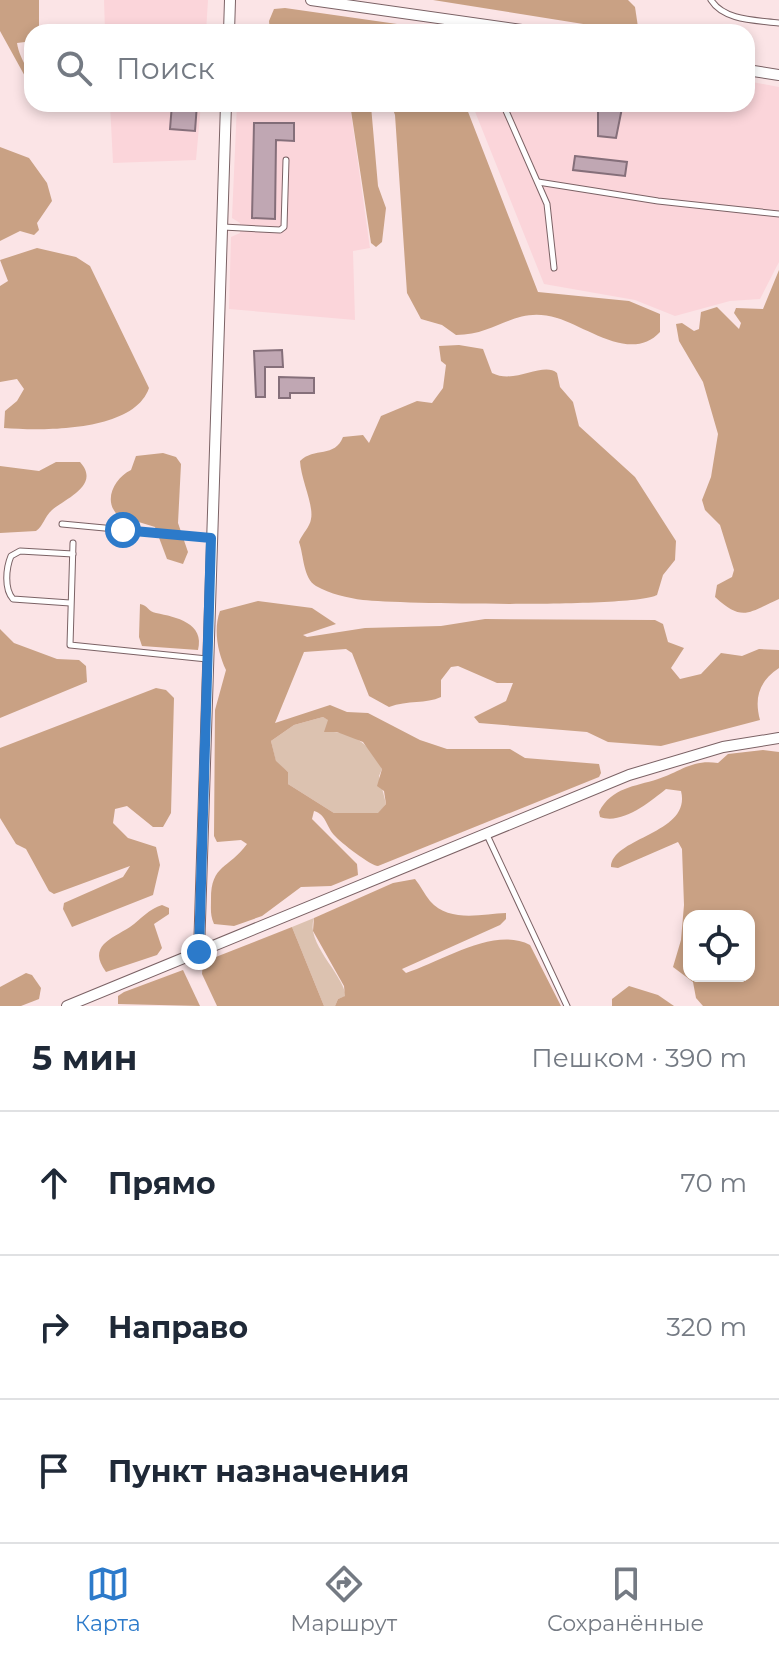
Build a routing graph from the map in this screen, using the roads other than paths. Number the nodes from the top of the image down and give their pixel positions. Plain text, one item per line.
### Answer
1 (230, 0) edge
2 (311, 0) edge
3 (711, 0) edge
4 (779, 23) edge
5 (229, 24) edge
6 (464, 24) edge
7 (755, 71) edge
8 (779, 75) edge
9 (226, 112) edge
10 (507, 112) edge
11 (286, 160) dead end
12 (538, 182) junction
13 (779, 214) edge
14 (222, 227) junction
15 (554, 268) dead end
16 (62, 524) dead end
17 (211, 538) junction
18 (73, 543) dead end
19 (73, 554) junction
20 (70, 603) junction
21 (207, 659) junction
22 (779, 738) edge
23 (486, 834) junction
24 (199, 952) junction
25 (67, 1006) edge
26 (567, 1006) edge

1 - 5 street
2 - 6 street
3 - 4 lane
7 - 8 street
9 - 14 street
10 - 12 lane
11 - 14 lane
12 - 13 lane
12 - 15 lane
14 - 17 street
16 - 17 lane
17 - 21 street
18 - 19 lane
19 - 20 lane
19 - 20 lane
20 - 21 lane
21 - 24 street
22 - 23 street
23 - 24 street
23 - 26 lane
24 - 25 street

